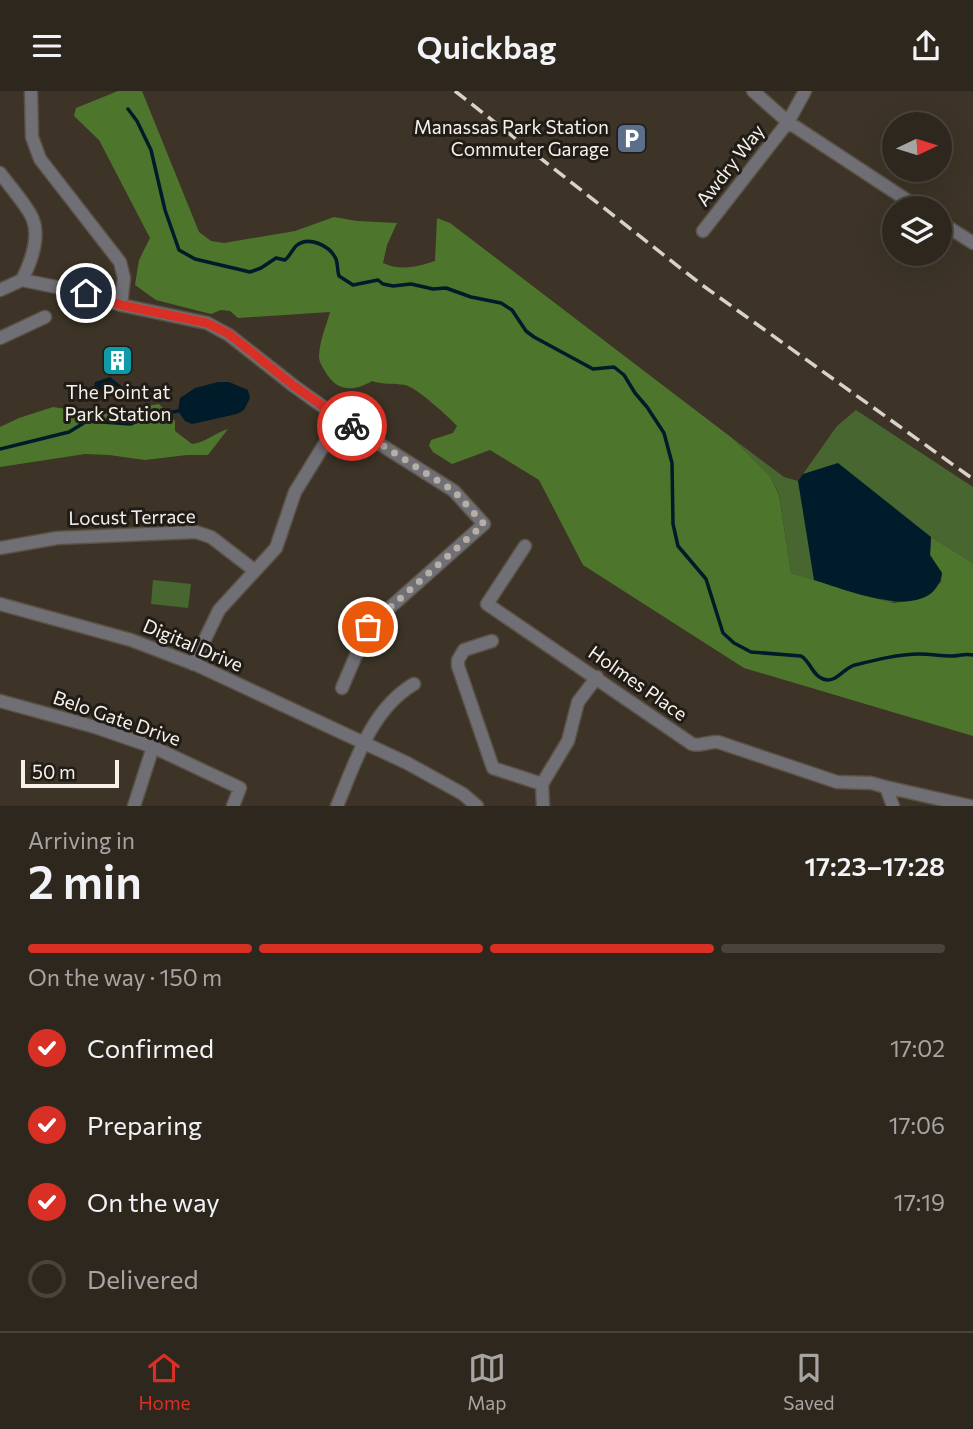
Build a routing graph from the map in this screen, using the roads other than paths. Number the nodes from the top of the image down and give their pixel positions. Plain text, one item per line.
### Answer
1 (31, 91) edge
2 (752, 91) edge
3 (805, 91) edge
4 (788, 122) junction
5 (0, 173) edge
6 (901, 196) edge
7 (952, 230) edge
8 (703, 231) dead end
9 (973, 243) edge
10 (22, 280) junction
11 (0, 290) edge
12 (121, 305) junction
13 (45, 317) dead end
14 (0, 338) edge
15 (340, 419) junction
16 (525, 546) dead end
17 (0, 548) edge
18 (254, 570) junction
19 (0, 604) edge
20 (492, 641) dead end
21 (193, 664) junction
22 (597, 677) junction
23 (414, 684) dead end
24 (342, 688) dead end
25 (0, 702) edge
26 (364, 742) junction
27 (153, 747) junction
28 (542, 784) junction
29 (886, 787) junction
30 (134, 806) edge
31 (233, 806) edge
32 (337, 806) edge
33 (477, 806) edge
34 (543, 806) edge
35 (893, 806) edge
36 (970, 806) edge

1 - 12 street
2 - 4 street
3 - 4 street, Awdry Way
4 - 6 street
4 - 8 street, Awdry Way
5 - 10 street
7 - 9 street
10 - 11 street
10 - 12 street
12 - 15 street
13 - 14 street
15 - 18 street
15 - 24 street
16 - 22 street, Holmes Place
17 - 18 street, Locust Terrace
18 - 21 street
19 - 21 street, Digital Drive
20 - 28 street
21 - 26 street, Digital Drive
22 - 28 street
22 - 29 street, Holmes Place
23 - 26 street
25 - 27 street, Belo Gate Drive
26 - 32 street
26 - 33 street, Digital Drive
27 - 30 street
27 - 31 street, Belo Gate Drive
28 - 34 street
29 - 35 street
29 - 36 street, Holmes Place

